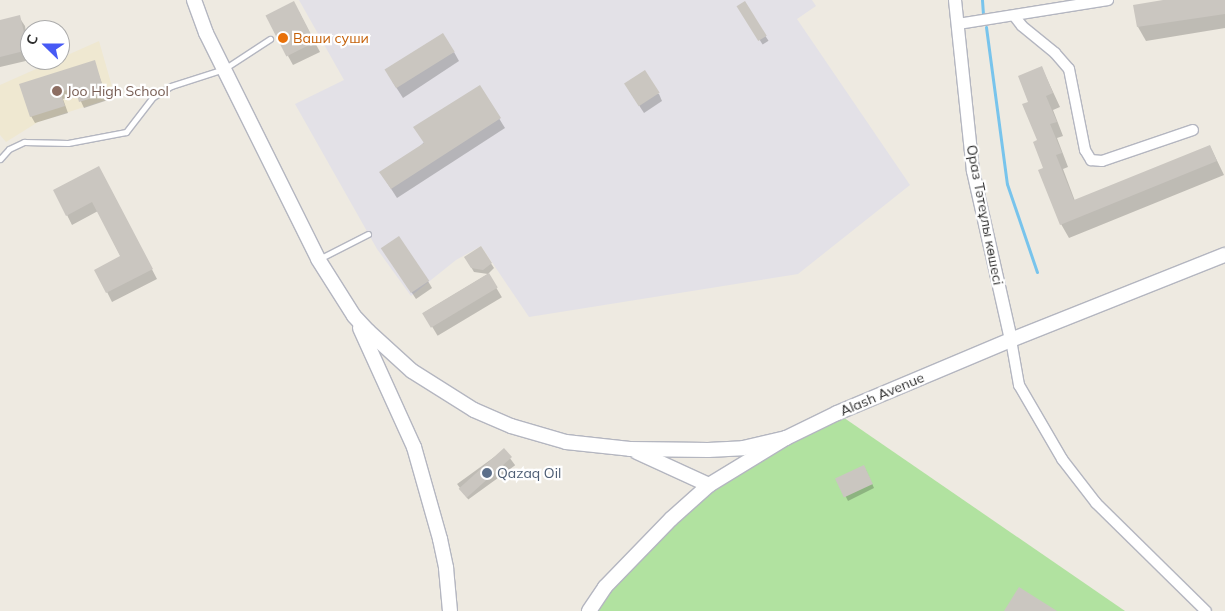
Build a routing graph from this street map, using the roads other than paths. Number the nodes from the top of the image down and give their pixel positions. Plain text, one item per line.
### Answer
1 (194, 0) edge
2 (955, 0) edge
3 (1108, 0) edge
4 (1015, 17) junction
5 (958, 24) junction
6 (270, 38) dead end
7 (224, 69) junction
8 (1193, 130) dead end
9 (0, 159) edge
10 (368, 234) dead end
11 (1225, 254) edge
12 (318, 259) junction
13 (354, 316) junction
14 (1011, 340) junction
15 (786, 438) junction
16 (630, 449) junction
17 (709, 485) junction
18 (450, 611) edge
19 (589, 611) edge
20 (1206, 611) edge

1 - 7 main road
2 - 5 street, Ораз Тәтеұлы көшесі
3 - 4 street
4 - 5 street
4 - 8 street
5 - 14 street, Ораз Тәтеұлы көшесі
6 - 7 lane
7 - 9 lane
7 - 12 main road
10 - 12 lane
11 - 14 main road, Alash Avenue
12 - 13 main road
13 - 16 main road
13 - 18 main road
14 - 15 main road, Alash Avenue
14 - 20 street
15 - 16 main road
15 - 17 main road, Alash Avenue
16 - 17 main road
17 - 19 main road, Alash Avenue

